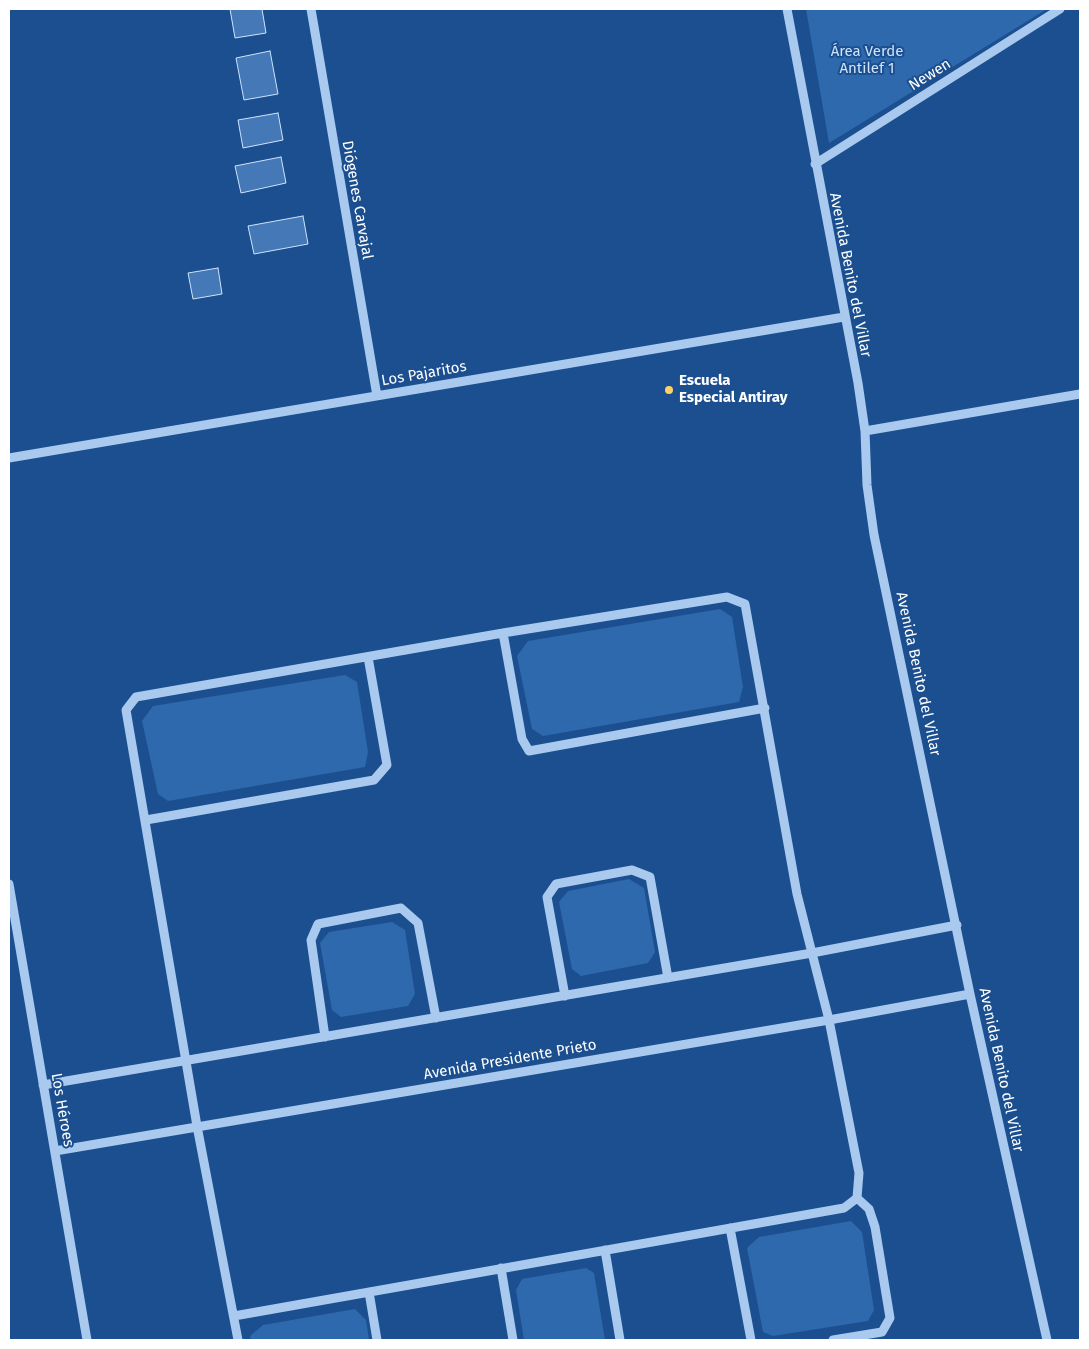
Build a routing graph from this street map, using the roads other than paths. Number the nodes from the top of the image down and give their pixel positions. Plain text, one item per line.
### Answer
1 (310, 9) edge
2 (787, 9) edge
3 (1060, 9) edge
4 (815, 164) junction
5 (844, 317) junction
6 (1080, 394) edge
7 (377, 396) junction
8 (865, 431) junction
9 (9, 458) edge
10 (503, 633) junction
11 (368, 657) junction
12 (765, 708) junction
13 (146, 820) junction
14 (9, 884) edge
15 (958, 925) junction
16 (812, 953) junction
17 (668, 978) junction
18 (970, 994) junction
19 (564, 996) junction
20 (436, 1018) junction
21 (829, 1020) junction
22 (326, 1037) junction
23 (186, 1061) junction
24 (43, 1085) junction
25 (197, 1126) junction
26 (54, 1151) junction
27 (857, 1198) junction
28 (730, 1228) junction
29 (605, 1250) junction
30 (502, 1268) junction
31 (369, 1292) junction
32 (234, 1316) junction
33 (87, 1340) edge
34 (238, 1340) edge
35 (377, 1340) edge
36 (514, 1340) edge
37 (620, 1340) edge
38 (751, 1340) edge
39 (834, 1340) edge
40 (1047, 1340) edge

1 - 7 street, Diógenes Carvajal
2 - 4 street, Avenida Benito del Villar
3 - 4 street, Newen
4 - 5 street, Avenida Benito del Villar
5 - 7 street, Los Pajaritos
5 - 8 street, Avenida Benito del Villar
6 - 8 street
7 - 9 street, Los Pajaritos
8 - 15 street, Avenida Benito del Villar
10 - 11 street
10 - 12 street
10 - 12 street
11 - 13 street
11 - 13 street
12 - 16 street
13 - 23 street
14 - 24 street, Los Héroes
15 - 16 street
15 - 18 street, Avenida Benito del Villar
16 - 17 street
16 - 21 street
17 - 19 street
17 - 19 street
18 - 21 street, Avenida Presidente Prieto
18 - 40 street, Avenida Benito del Villar
19 - 20 street
20 - 22 street
20 - 22 street
21 - 25 street, Avenida Presidente Prieto
21 - 27 street
22 - 23 street
23 - 24 street
23 - 25 street
24 - 26 street, Los Héroes
25 - 26 street, Avenida Presidente Prieto
25 - 32 street
26 - 33 street, Los Héroes
27 - 28 street
27 - 39 street
28 - 29 street
28 - 38 street
29 - 30 street
29 - 37 street
30 - 31 street
30 - 36 street
31 - 32 street
31 - 35 street
32 - 34 street

